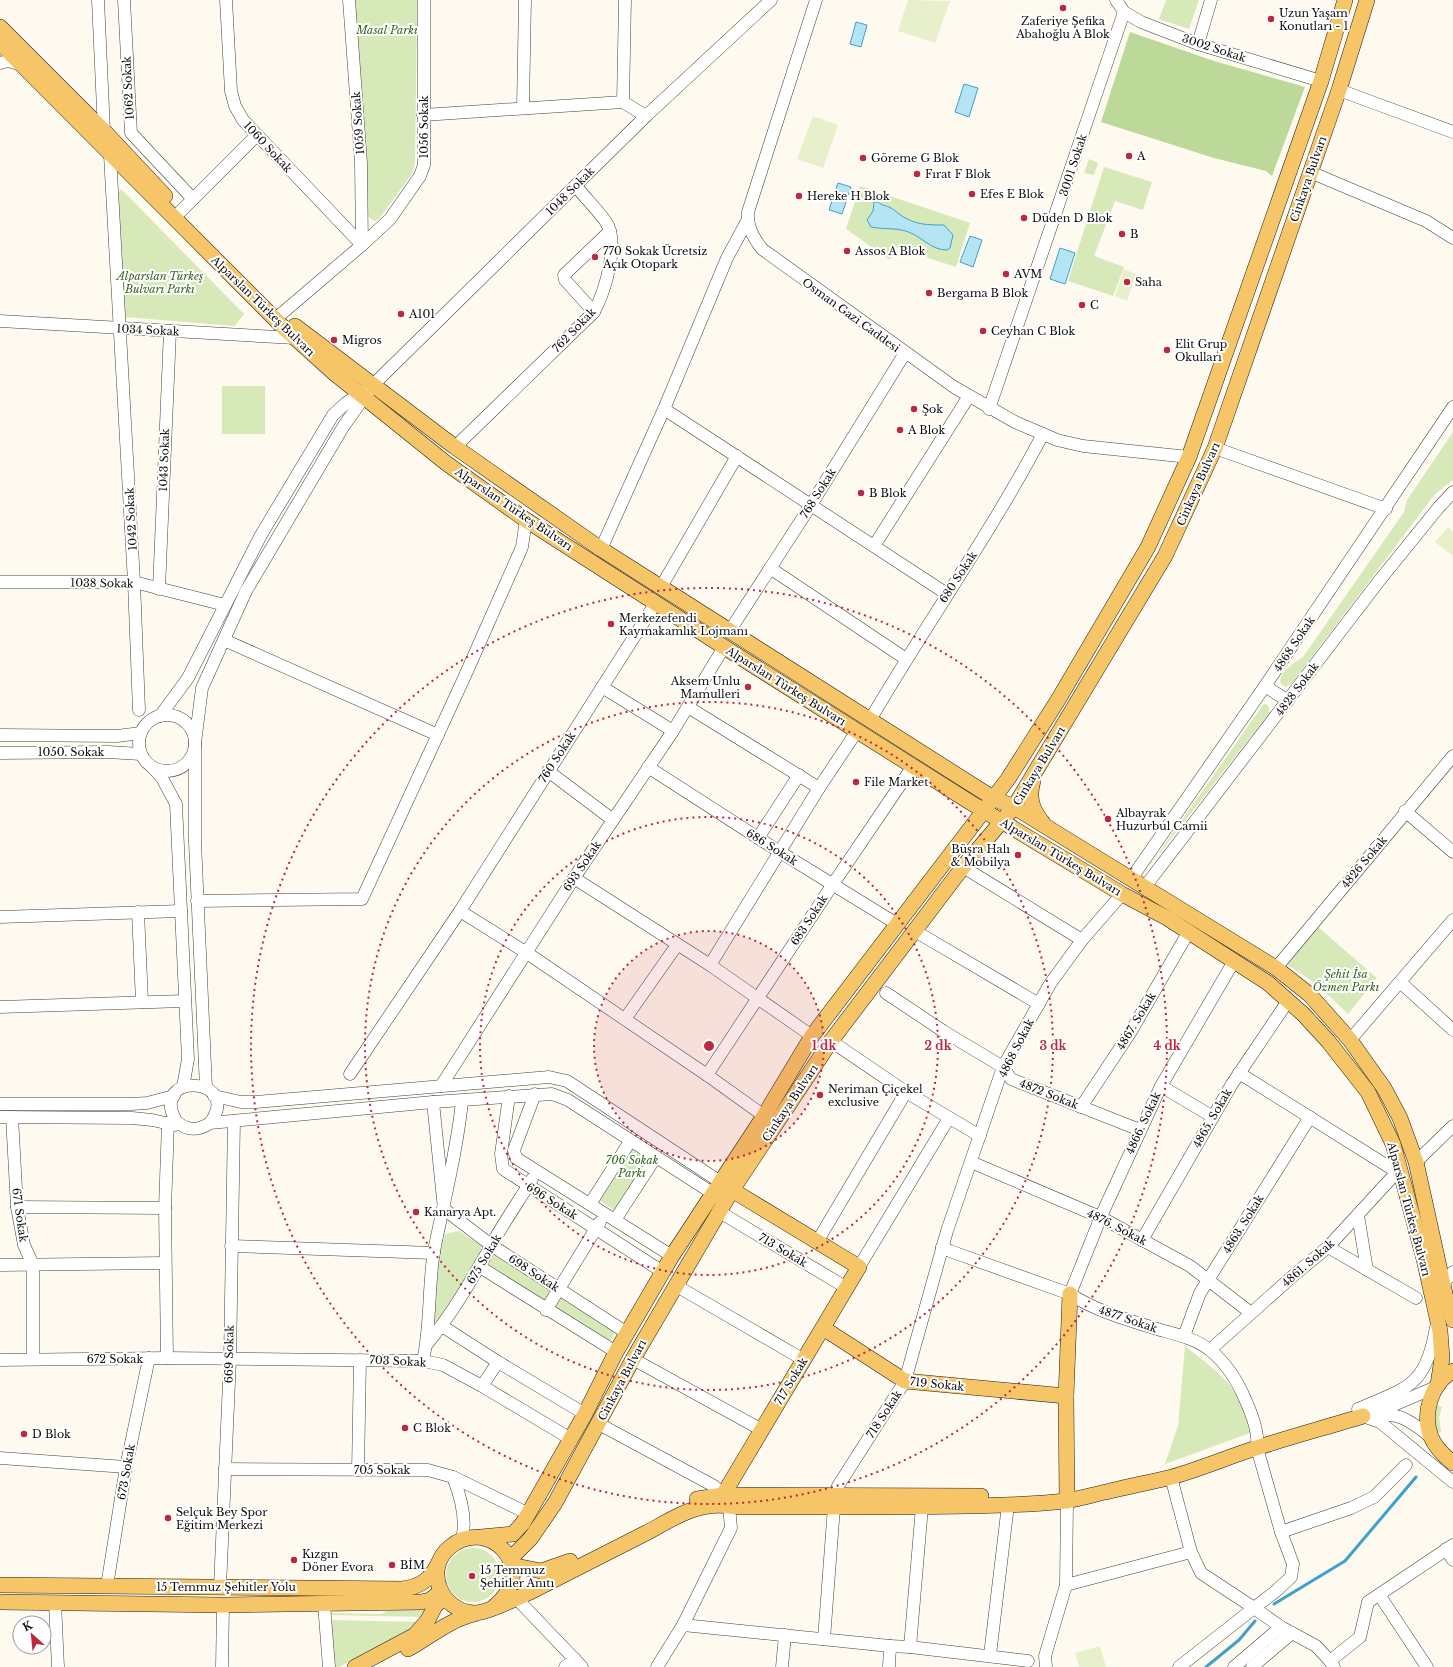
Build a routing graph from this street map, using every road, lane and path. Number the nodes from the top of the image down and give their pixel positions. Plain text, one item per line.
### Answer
1 (98, 0) edge
2 (124, 0) edge
3 (226, 0) edge
4 (349, 0) edge
5 (424, 0) edge
6 (525, 0) edge
7 (625, 0) edge
8 (771, 0) edge
9 (816, 0) edge
10 (1116, 0) edge
11 (1211, 0) edge
12 (1345, 0) edge
13 (1367, 0) edge
14 (1124, 12) junction
15 (0, 27) edge
16 (0, 43) edge
17 (1198, 44) junction
18 (0, 63) edge
19 (22, 66) junction
20 (1321, 81) junction
21 (1339, 90) junction
22 (623, 102) junction
23 (523, 107) junction
24 (423, 115) junction
25 (646, 116) junction
26 (1452, 129) edge
27 (104, 131) junction
28 (256, 136) junction
29 (110, 155) junction
30 (1310, 172) junction
31 (576, 186) junction
32 (193, 199) junction
33 (180, 212) junction
34 (747, 221) junction
35 (610, 231) junction
36 (1453, 238) edge
37 (362, 245) junction
38 (594, 312) junction
39 (280, 315) junction
40 (0, 321) edge
41 (120, 328) junction
42 (170, 331) junction
43 (295, 338) junction
44 (905, 353) junction
45 (366, 392) junction
46 (969, 396) junction
47 (1453, 407) edge
48 (664, 408) junction
49 (989, 409) junction
50 (1043, 434) junction
51 (455, 447) junction
52 (1215, 448) junction
53 (737, 456) junction
54 (1189, 457) junction
55 (1453, 492) edge
56 (811, 505) junction
57 (1386, 509) junction
58 (526, 520) junction
59 (874, 546) junction
60 (601, 549) junction
61 (770, 568) junction
62 (0, 582) edge
63 (134, 582) junction
64 (661, 587) junction
65 (159, 589) junction
66 (947, 594) junction
67 (655, 604) junction
68 (225, 606) junction
69 (729, 632) junction
70 (224, 640) junction
71 (724, 647) junction
72 (906, 659) junction
73 (1265, 686) junction
74 (602, 687) junction
75 (1288, 701) junction
76 (688, 707) junction
77 (139, 710) dead end
78 (160, 716) junction
79 (870, 720) junction
80 (673, 731) junction
81 (857, 731) junction
82 (141, 733) junction
83 (0, 735) edge
84 (438, 735) junction
85 (195, 743) junction
86 (0, 752) edge
87 (141, 754) junction
88 (1453, 756) edge
89 (913, 766) junction
90 (152, 767) junction
91 (648, 767) junction
92 (548, 771) junction
93 (1035, 773) junction
94 (799, 775) junction
95 (819, 788) junction
96 (989, 804) junction
97 (1014, 807) junction
98 (1405, 811) junction
99 (613, 820) junction
100 (1002, 821) junction
101 (1046, 827) junction
102 (758, 838) junction
103 (780, 852) junction
104 (1453, 852) edge
105 (963, 866) junction
106 (574, 878) junction
107 (1131, 880) junction
108 (833, 884) junction
109 (1144, 888) junction
110 (1122, 894) junction
111 (197, 901) junction
112 (181, 911) junction
113 (460, 911) junction
114 (138, 912) junction
115 (0, 917) edge
116 (1453, 920) edge
117 (897, 924) junction
118 (915, 931) junction
119 (1188, 933) junction
120 (1082, 940) junction
121 (677, 945) junction
122 (527, 953) junction
123 (1234, 961) junction
124 (710, 966) junction
125 (1276, 968) junction
126 (1400, 982) junction
127 (886, 993) dead end
128 (757, 998) junction
129 (184, 1001) junction
130 (1288, 1001) junction
131 (142, 1002) junction
132 (1039, 1004) junction
133 (0, 1007) edge
134 (625, 1019) junction
135 (1453, 1030) edge
136 (812, 1036) junction
137 (1350, 1040) junction
138 (831, 1041) junction
139 (1003, 1067) junction
140 (1239, 1073) junction
141 (350, 1074) dead end
142 (707, 1075) junction
143 (441, 1086) junction
144 (1161, 1086) junction
145 (183, 1087) junction
146 (210, 1092) junction
147 (906, 1092) junction
148 (535, 1094) junction
149 (174, 1096) junction
150 (509, 1096) junction
151 (462, 1100) junction
152 (433, 1102) junction
153 (0, 1104) edge
154 (1081, 1107) junction
155 (764, 1116) junction
156 (6, 1117) edge
157 (1213, 1117) junction
158 (949, 1118) junction
159 (1310, 1118) junction
160 (234, 1120) junction
161 (168, 1123) junction
162 (210, 1123) junction
163 (1453, 1126) edge
164 (190, 1129) junction
165 (1140, 1130) junction
166 (980, 1136) junction
167 (629, 1143) dead end
168 (654, 1160) dead end
169 (971, 1162) junction
170 (1416, 1162) junction
171 (536, 1171) junction
172 (1399, 1172) junction
173 (528, 1186) junction
174 (722, 1195) junction
175 (590, 1204) junction
176 (17, 1207) junction
177 (165, 1208) junction
178 (444, 1209) junction
179 (604, 1213) junction
180 (1358, 1215) junction
181 (1100, 1217) junction
182 (615, 1220) junction
183 (596, 1228) junction
184 (1142, 1240) junction
185 (817, 1242) junction
186 (491, 1245) junction
187 (231, 1246) junction
188 (942, 1247) junction
189 (1328, 1247) junction
190 (434, 1253) junction
191 (672, 1256) junction
192 (165, 1263) junction
193 (0, 1265) edge
194 (33, 1265) junction
195 (480, 1267) junction
196 (859, 1267) junction
197 (1367, 1270) junction
198 (664, 1272) junction
199 (1208, 1280) junction
200 (675, 1285) junction
201 (1448, 1286) edge
202 (847, 1288) junction
203 (559, 1289) junction
204 (1070, 1294) junction
205 (1416, 1298) dead end
206 (546, 1310) junction
207 (1251, 1313) junction
208 (1437, 1318) junction
209 (1453, 1320) edge
210 (442, 1326) junction
211 (823, 1328) junction
212 (627, 1333) junction
213 (1184, 1336) junction
214 (427, 1344) junction
215 (1210, 1350) junction
216 (616, 1352) junction
217 (149, 1358) junction
218 (167, 1358) junction
219 (633, 1358) junction
220 (33, 1359) junction
221 (230, 1359) junction
222 (0, 1360) edge
223 (360, 1360) junction
224 (804, 1360) junction
225 (423, 1361) junction
226 (498, 1362) junction
227 (1453, 1371) edge
228 (905, 1381) junction
229 (482, 1386) junction
230 (1437, 1386) junction
231 (1066, 1396) junction
232 (1361, 1413) junction
233 (585, 1414) junction
234 (599, 1424) junction
235 (762, 1430) junction
236 (1431, 1437) junction
237 (571, 1439) junction
238 (1258, 1443) junction
239 (0, 1458) edge
240 (1453, 1464) edge
241 (1406, 1465) dead end
242 (126, 1467) junction
243 (225, 1469) junction
244 (358, 1470) junction
245 (453, 1477) junction
246 (1171, 1477) junction
247 (1453, 1482) edge
248 (1067, 1496) junction
249 (726, 1500) junction
250 (834, 1502) junction
251 (1008, 1505) junction
252 (922, 1507) junction
253 (529, 1514) junction
254 (1281, 1532) junction
255 (481, 1537) junction
256 (462, 1539) junction
257 (1450, 1547) edge
258 (1191, 1552) junction
259 (1453, 1560) edge
260 (439, 1561) junction
261 (510, 1562) junction
262 (0, 1585) edge
263 (1066, 1585) junction
264 (107, 1586) junction
265 (220, 1587) junction
266 (442, 1595) junction
267 (1380, 1596) junction
268 (516, 1598) junction
269 (0, 1602) edge
270 (55, 1603) junction
271 (324, 1604) junction
272 (223, 1605) junction
273 (494, 1607) junction
274 (1254, 1608) junction
275 (476, 1613) junction
276 (683, 1625) junction
277 (1287, 1630) junction
278 (785, 1635) junction
279 (824, 1639) junction
280 (890, 1646) junction
281 (910, 1647) junction
282 (990, 1655) junction
283 (1045, 1662) edge
284 (574, 1664) edge
285 (1026, 1664) edge
286 (1332, 1664) edge
287 (58, 1667) edge
288 (222, 1667) edge
289 (328, 1667) edge
290 (355, 1667) edge
291 (375, 1667) edge
292 (657, 1667) edge
293 (782, 1667) edge
294 (889, 1667) edge
295 (1179, 1667) edge
296 (1234, 1667) edge
297 (1252, 1667) edge
298 (1428, 1667) edge

1 - 27 street
2 - 32 street, 1062 Sokak
3 - 28 street, 1060 Sokak
4 - 37 street, 1059 Sokak
5 - 24 street, 1056 Sokak
6 - 23 street
7 - 22 street
8 - 25 street, 1048 Sokak
9 - 34 street
10 - 14 street, 3002 Sokak
11 - 17 street
12 - 20 main road, Cinkaya Bulvarı
13 - 21 main road, Cinkaya Bulvarı
14 - 17 street, 3002 Sokak
14 - 49 street, 3001 Sokak
15 - 27 main road, Alparslan Türkeş Bulvarı
16 - 19 main road, Alparslan Türkeş Bulvarı
17 - 20 street, 3002 Sokak
18 - 19 street
19 - 29 main road, Alparslan Türkeş Bulvarı
20 - 54 main road, Cinkaya Bulvarı
21 - 26 street
21 - 30 main road, Cinkaya Bulvarı
22 - 23 street
22 - 25 street
23 - 24 street
24 - 37 street, 1056 Sokak
25 - 31 street, 1048 Sokak
27 - 33 main road, Alparslan Türkeş Bulvarı
28 - 32 street
28 - 37 street, 1060 Sokak
29 - 41 street, 1042 Sokak
29 - 43 main road, Alparslan Türkeş Bulvarı
30 - 36 street
30 - 52 main road, Cinkaya Bulvarı
31 - 35 street
31 - 45 street, 1048 Sokak
32 - 33 street
33 - 39 main road, Alparslan Türkeş Bulvarı
34 - 44 street, Osman Gazi Caddesi
34 - 48 street
35 - 38 street, 762 Sokak
35 - 38 street
37 - 39 street, 1056 Sokak
38 - 51 street, 762 Sokak
39 - 45 main road, Alparslan Türkeş Bulvarı
40 - 41 street, 1034 Sokak
41 - 42 street, 1034 Sokak
41 - 63 street, 1042 Sokak
42 - 43 street, 1034 Sokak
42 - 65 street, 1043 Sokak
43 - 45 main road, Alparslan Türkeş Bulvarı
44 - 46 street, Osman Gazi Caddesi
44 - 56 street, 768 Sokak
45 - 51 main road, Alparslan Türkeş Bulvarı
45 - 58 main road, Alparslan Türkeş Bulvarı
45 - 68 street
45 - 70 street
46 - 49 street, Osman Gazi Caddesi
46 - 59 street
47 - 57 street, 4868 Sokak
48 - 53 street
48 - 60 street
49 - 50 street, Osman Gazi Caddesi
50 - 54 street, Osman Gazi Caddesi
50 - 66 street, 680 Sokak
51 - 60 main road, Alparslan Türkeş Bulvarı
52 - 57 street
52 - 93 main road, Cinkaya Bulvarı
53 - 56 street
53 - 64 street
54 - 96 main road, Cinkaya Bulvarı
55 - 75 street, 4828 Sokak
56 - 59 street
56 - 61 street, 768 Sokak
57 - 73 street, 4868 Sokak
58 - 67 main road, Alparslan Türkeş Bulvarı
58 - 84 street
59 - 66 street
60 - 64 main road, Alparslan Türkeş Bulvarı
61 - 69 street, 768 Sokak
61 - 72 street
62 - 63 street, 1038 Sokak
63 - 65 street, 1038 Sokak
63 - 77 street, 1042 Sokak
64 - 69 main road, Alparslan Türkeş Bulvarı
65 - 68 street, 1038 Sokak
66 - 72 street, 680 Sokak
67 - 71 main road, Alparslan Türkeş Bulvarı
67 - 74 street, 760 Sokak
68 - 78 street
69 - 79 main road, Alparslan Türkeş Bulvarı
70 - 84 street
70 - 85 street
71 - 76 street, 693 Sokak
71 - 81 main road, Alparslan Türkeş Bulvarı
72 - 79 street, 680 Sokak
73 - 75 street
73 - 107 street, 4868 Sokak
74 - 80 street
74 - 92 street, 760 Sokak
75 - 109 street, 4828 Sokak
76 - 80 street, 693 Sokak
76 - 94 street
78 - 82 street
78 - 85 street
79 - 96 main road, Alparslan Türkeş Bulvarı
80 - 91 street, 693 Sokak
81 - 89 main road, Alparslan Türkeş Bulvarı
81 - 95 street
82 - 83 street, 1050. Sokak
82 - 87 street
84 - 111 street
85 - 90 street
85 - 111 street
86 - 87 street, 1050. Sokak
87 - 90 street
88 - 98 street, 4826 Sokak
89 - 96 main road, Alparslan Türkeş Bulvarı
89 - 108 street, 683 Sokak
90 - 112 street
91 - 99 street, 693 Sokak
91 - 102 street, 686 Sokak
92 - 99 street
92 - 113 street, 760 Sokak
93 - 97 main road, Cinkaya Bulvarı
93 - 101 main road
94 - 95 street
94 - 102 street
95 - 103 street
96 - 97 main road, Alparslan Türkeş Bulvarı
96 - 100 main road, Alparslan Türkeş Bulvarı
96 - 117 main road, Cinkaya Bulvarı
97 - 100 main road, Cinkaya Bulvarı
97 - 101 main road, Alparslan Türkeş Bulvarı
98 - 104 street
98 - 125 street, 4826 Sokak
99 - 106 street, 693 Sokak
100 - 105 main road, Cinkaya Bulvarı
100 - 110 main road, Alparslan Türkeş Bulvarı
101 - 107 main road, Alparslan Türkeş Bulvarı
102 - 103 street, 686 Sokak
103 - 108 street, 686 Sokak
103 - 124 street
105 - 118 main road, Cinkaya Bulvarı
105 - 120 street
106 - 121 street
106 - 122 street, 693 Sokak
107 - 109 main road, Alparslan Türkeş Bulvarı
108 - 117 street, 686 Sokak
108 - 128 street, 683 Sokak
109 - 125 main road, Alparslan Türkeş Bulvarı
110 - 119 main road, Alparslan Türkeş Bulvarı
110 - 120 street, 4868 Sokak
111 - 146 street
112 - 114 street
112 - 129 street
113 - 122 street
113 - 141 street, 760 Sokak
114 - 115 street
114 - 131 street
116 - 126 street
117 - 136 main road, Cinkaya Bulvarı
118 - 132 street
118 - 138 main road, Cinkaya Bulvarı
119 - 123 main road, Alparslan Türkeş Bulvarı
119 - 154 street, 4867. Sokak
120 - 132 street, 4868 Sokak
121 - 124 street
121 - 134 street
122 - 134 street
122 - 143 street, 693 Sokak
123 - 130 main road, Alparslan Türkeş Bulvarı
123 - 144 street, 4866. Sokak
124 - 128 street
125 - 137 main road, Alparslan Türkeş Bulvarı
126 - 135 street
126 - 137 street
127 - 139 street, 4872 Sokak
128 - 136 street
128 - 142 street, 683 Sokak
129 - 131 street
129 - 145 street
130 - 140 street, 4865. Sokak
130 - 172 main road, Alparslan Türkeş Bulvarı
131 - 133 street
132 - 139 street, 4868 Sokak
134 - 142 street
136 - 155 main road, Cinkaya Bulvarı
137 - 170 main road, Alparslan Türkeş Bulvarı
138 - 147 street
138 - 174 main road, Cinkaya Bulvarı
139 - 154 street, 4872 Sokak
139 - 166 street, 4868 Sokak
140 - 157 street, 4865. Sokak
140 - 159 street
142 - 155 street
143 - 146 street
143 - 174 street
144 - 157 street
144 - 165 street, 4866. Sokak
145 - 146 street
145 - 149 street
146 - 162 street
147 - 158 street
147 - 185 street
148 - 150 street
148 - 171 street, 696 Sokak
148 - 174 street
149 - 153 street
149 - 164 street
150 - 151 street
150 - 173 street, 696 Sokak
151 - 152 street
151 - 178 street
152 - 160 street
152 - 178 street
154 - 165 street, 4872 Sokak
155 - 174 main road, Cinkaya Bulvarı
156 - 161 street
156 - 176 street, 671 Sokak
157 - 184 street, 4865. Sokak
158 - 166 street
158 - 196 street
159 - 172 street
159 - 199 street, 4863. Sokak
160 - 162 street
160 - 187 street, 669 Sokak
161 - 164 street
161 - 177 street
162 - 164 street
163 - 170 street
165 - 181 street, 4866. Sokak
166 - 169 street, 4868 Sokak
167 - 175 street
168 - 182 street
169 - 181 street, 4876. Sokak
169 - 188 street, 4868 Sokak
170 - 201 main road, Alparslan Türkeş Bulvarı
171 - 173 street, 675 Sokak
171 - 175 street, 696 Sokak
172 - 180 street, 4861. Sokak
172 - 208 main road, Alparslan Türkeş Bulvarı
173 - 183 street, 696 Sokak
173 - 186 street, 675 Sokak
174 - 185 main road
174 - 191 main road, Cinkaya Bulvarı
174 - 200 main road, Cinkaya Bulvarı
174 - 202 street, 713 Sokak
175 - 179 street, 696 Sokak
176 - 177 street
176 - 194 street, 671 Sokak
177 - 192 street
178 - 186 street, 698 Sokak
178 - 190 street
179 - 182 street, 696 Sokak
179 - 183 street
180 - 189 street, 4861. Sokak
180 - 197 street
181 - 184 street, 4876. Sokak
181 - 204 street, 4866. Sokak
182 - 191 street, 696 Sokak
183 - 198 street, 696 Sokak
183 - 203 street
184 - 199 street, 4876. Sokak
185 - 196 main road
186 - 195 street, 675 Sokak
186 - 203 street, 698 Sokak
187 - 190 street
187 - 221 street, 669 Sokak
188 - 204 street, 4877 Sokak
188 - 228 street, 718 Sokak
189 - 197 street
189 - 207 street, 4861. Sokak
190 - 214 street
191 - 198 main road, Cinkaya Bulvarı
192 - 194 street
192 - 218 street
193 - 194 street
194 - 220 street, 671 Sokak
195 - 206 street
195 - 210 street, 675 Sokak
196 - 202 main road, 717 Sokak
197 - 205 street
198 - 212 main road, Cinkaya Bulvarı
199 - 207 street, 4876. Sokak
199 - 213 street, 4863. Sokak
200 - 219 main road, Cinkaya Bulvarı
200 - 224 street
201 - 209 main road, Alparslan Türkeş Bulvarı
202 - 211 main road, 717 Sokak
203 - 206 street
203 - 212 street, 698 Sokak
204 - 213 street, 4877 Sokak
204 - 231 main road
206 - 216 street
207 - 215 street, 4861. Sokak
208 - 230 main road, Alparslan Türkeş Bulvarı
208 - 232 street
210 - 214 street, 675 Sokak
210 - 226 street
211 - 224 main road, 717 Sokak
211 - 228 main road, 719 Sokak
212 - 216 main road, Cinkaya Bulvarı
213 - 215 street, 4877 Sokak
214 - 225 street
215 - 238 street, 4877 Sokak
216 - 233 main road, Cinkaya Bulvarı
217 - 218 street, 672 Sokak
217 - 220 street, 672 Sokak
217 - 242 street, 673 Sokak
218 - 221 street, 672 Sokak
219 - 234 main road, Cinkaya Bulvarı
219 - 235 street
220 - 222 street, 672 Sokak
221 - 223 street, 703 Sokak
221 - 243 street, 669 Sokak
223 - 225 street, 703 Sokak
223 - 244 street
224 - 235 main road, 717 Sokak
225 - 229 street, 703 Sokak
226 - 229 street
226 - 233 street
227 - 230 main road
228 - 231 main road, 719 Sokak
228 - 250 street, 718 Sokak
229 - 237 street, 703 Sokak
230 - 232 street
230 - 236 main road
231 - 248 main road
232 - 236 street
232 - 238 main road
232 - 247 street
233 - 237 main road, Cinkaya Bulvarı
234 - 249 street
234 - 261 main road, Cinkaya Bulvarı
235 - 249 main road, 717 Sokak
236 - 240 main road
237 - 253 main road, Cinkaya Bulvarı
238 - 246 main road
238 - 248 main road
238 - 254 street, 4877 Sokak
239 - 242 street
241 - 254 street
242 - 264 street, 673 Sokak
243 - 244 street, 705 Sokak
243 - 265 street, 669 Sokak
244 - 245 street, 705 Sokak
245 - 253 street, 705 Sokak
245 - 256 street
246 - 248 main road
246 - 258 street
248 - 250 main road
248 - 251 main road
248 - 263 street
249 - 250 main road
249 - 261 main road
249 - 268 main road
249 - 276 street
250 - 252 main road
250 - 279 street, 718 Sokak
251 - 252 main road
251 - 282 street
252 - 281 street
253 - 255 main road, Cinkaya Bulvarı
254 - 274 street, 4877 Sokak
255 - 256 main road
255 - 261 main road
256 - 260 main road
257 - 259 street
257 - 267 street
258 - 263 street
258 - 274 street
260 - 265 main road, 15 Temmuz Şehitler Yolu
260 - 266 main road
261 - 273 main road
262 - 264 main road, 15 Temmuz Şehitler Yolu
263 - 283 street
264 - 265 main road, 15 Temmuz Şehitler Yolu
266 - 271 main road, 15 Temmuz Şehitler Yolu
266 - 275 main road
266 - 290 main road
267 - 286 street
267 - 298 street
268 - 273 main road
268 - 284 street
269 - 270 main road, 15 Temmuz Şehitler Yolu
270 - 272 main road, 15 Temmuz Şehitler Yolu
270 - 287 street
271 - 272 main road, 15 Temmuz Şehitler Yolu
271 - 289 street
272 - 288 street
273 - 275 main road
274 - 277 street
274 - 295 street, 4877 Sokak
275 - 291 main road
276 - 278 street
276 - 292 street
277 - 286 street
277 - 296 street
277 - 297 street
278 - 279 street
278 - 293 street
279 - 280 street
280 - 281 street
280 - 294 street
281 - 282 street
282 - 285 street
283 - 285 street

